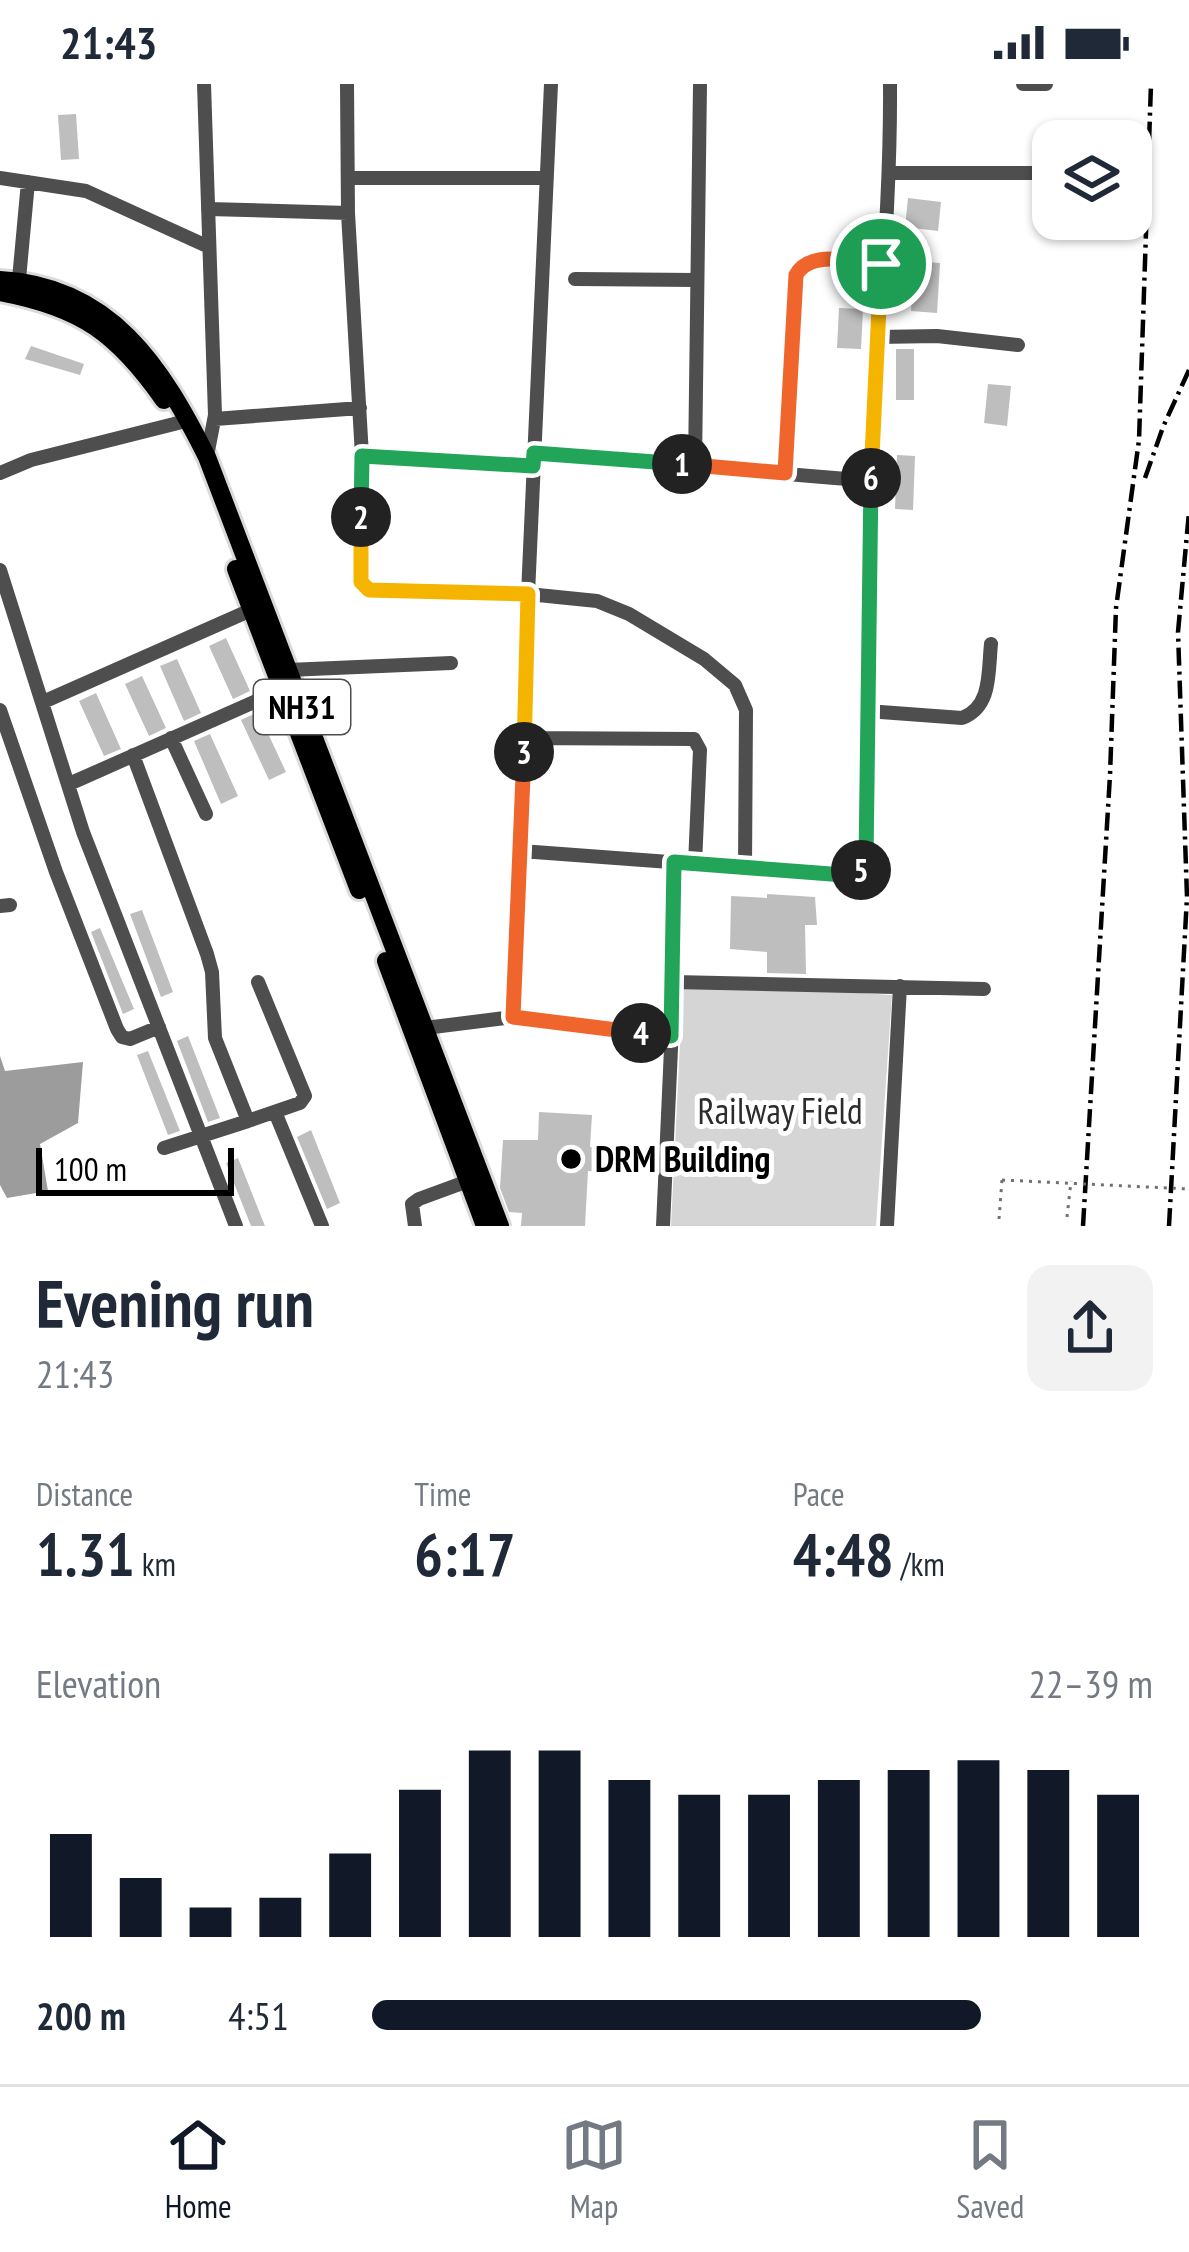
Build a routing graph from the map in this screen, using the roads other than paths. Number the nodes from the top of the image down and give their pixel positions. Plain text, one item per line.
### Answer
1 (204, 84) edge
2 (347, 84) edge
3 (551, 84) edge
4 (700, 84) edge
5 (890, 84) edge
6 (1023, 84) edge
7 (1046, 84) edge
8 (890, 172) junction
9 (1032, 172) edge
10 (0, 178) edge
11 (348, 178) junction
12 (546, 178) junction
13 (28, 182) junction
14 (208, 209) junction
15 (348, 213) junction
16 (209, 247) junction
17 (881, 264) junction
18 (574, 279) dead end
19 (696, 280) junction
20 (9, 287) edge
21 (878, 337) junction
22 (1018, 345) dead end
23 (360, 408) junction
24 (215, 419) junction
25 (178, 423) junction
26 (362, 456) junction
27 (207, 457) junction
28 (533, 460) junction
29 (694, 465) junction
30 (0, 473) edge
31 (785, 473) junction
32 (871, 481) junction
33 (0, 570) edge
34 (528, 594) junction
35 (251, 610) junction
36 (991, 644) dead end
37 (451, 663) dead end
38 (288, 670) junction
39 (281, 690) junction
40 (43, 701) junction
41 (0, 710) edge
42 (867, 711) junction
43 (171, 738) junction
44 (524, 738) junction
45 (134, 754) junction
46 (70, 784) junction
47 (206, 814) dead end
48 (521, 851) junction
49 (674, 862) junction
50 (695, 864) junction
51 (745, 868) junction
52 (258, 982) dead end
53 (674, 982) junction
54 (899, 986) junction
55 (984, 989) dead end
56 (513, 1017) junction
57 (159, 1027) junction
58 (425, 1028) junction
59 (671, 1036) junction
60 (274, 1112) junction
61 (248, 1120) junction
62 (201, 1136) junction
63 (164, 1148) dead end
64 (468, 1181) junction
65 (236, 1226) edge
66 (322, 1226) edge
67 (416, 1226) edge
68 (485, 1226) edge
69 (500, 1226) edge
70 (663, 1226) edge
71 (887, 1226) edge

1 - 14 street
2 - 11 street
3 - 12 street
4 - 19 street
5 - 8 street
6 - 7 street
8 - 9 street
8 - 17 street
10 - 13 street
11 - 12 street
11 - 15 street
12 - 28 street
13 - 16 street
13 - 20 street
14 - 15 street
14 - 16 street
15 - 23 street
16 - 24 street
17 - 21 street
17 - 31 street
18 - 19 street
19 - 29 street
20 - 25 highway, NH31
20 - 27 highway, NH31
21 - 22 street
21 - 32 street
23 - 24 street
23 - 26 street
24 - 27 street
25 - 30 street
25 - 35 highway, NH31
26 - 28 street
26 - 34 street
27 - 38 highway, NH31
28 - 29 street
28 - 34 street
29 - 31 street
31 - 32 street
32 - 42 street
33 - 40 street
34 - 44 street
34 - 51 street
35 - 39 highway, NH31
35 - 40 street
36 - 42 street
37 - 38 street
38 - 58 highway, NH31
39 - 43 street
39 - 64 highway, NH31
40 - 46 street
41 - 57 street
42 - 51 street
43 - 45 street
43 - 47 street
44 - 48 street
44 - 50 street
45 - 46 street
45 - 61 street
46 - 57 street
48 - 49 street
48 - 56 street
49 - 50 street
49 - 53 street
50 - 51 street
52 - 60 street
53 - 54 street
53 - 59 street
54 - 55 street
54 - 71 street
56 - 58 street
56 - 59 street
57 - 62 street
58 - 69 highway, NH31
59 - 70 street
60 - 61 street
60 - 66 street
61 - 62 street
62 - 63 street
62 - 65 street
64 - 67 street
64 - 68 highway, NH31

